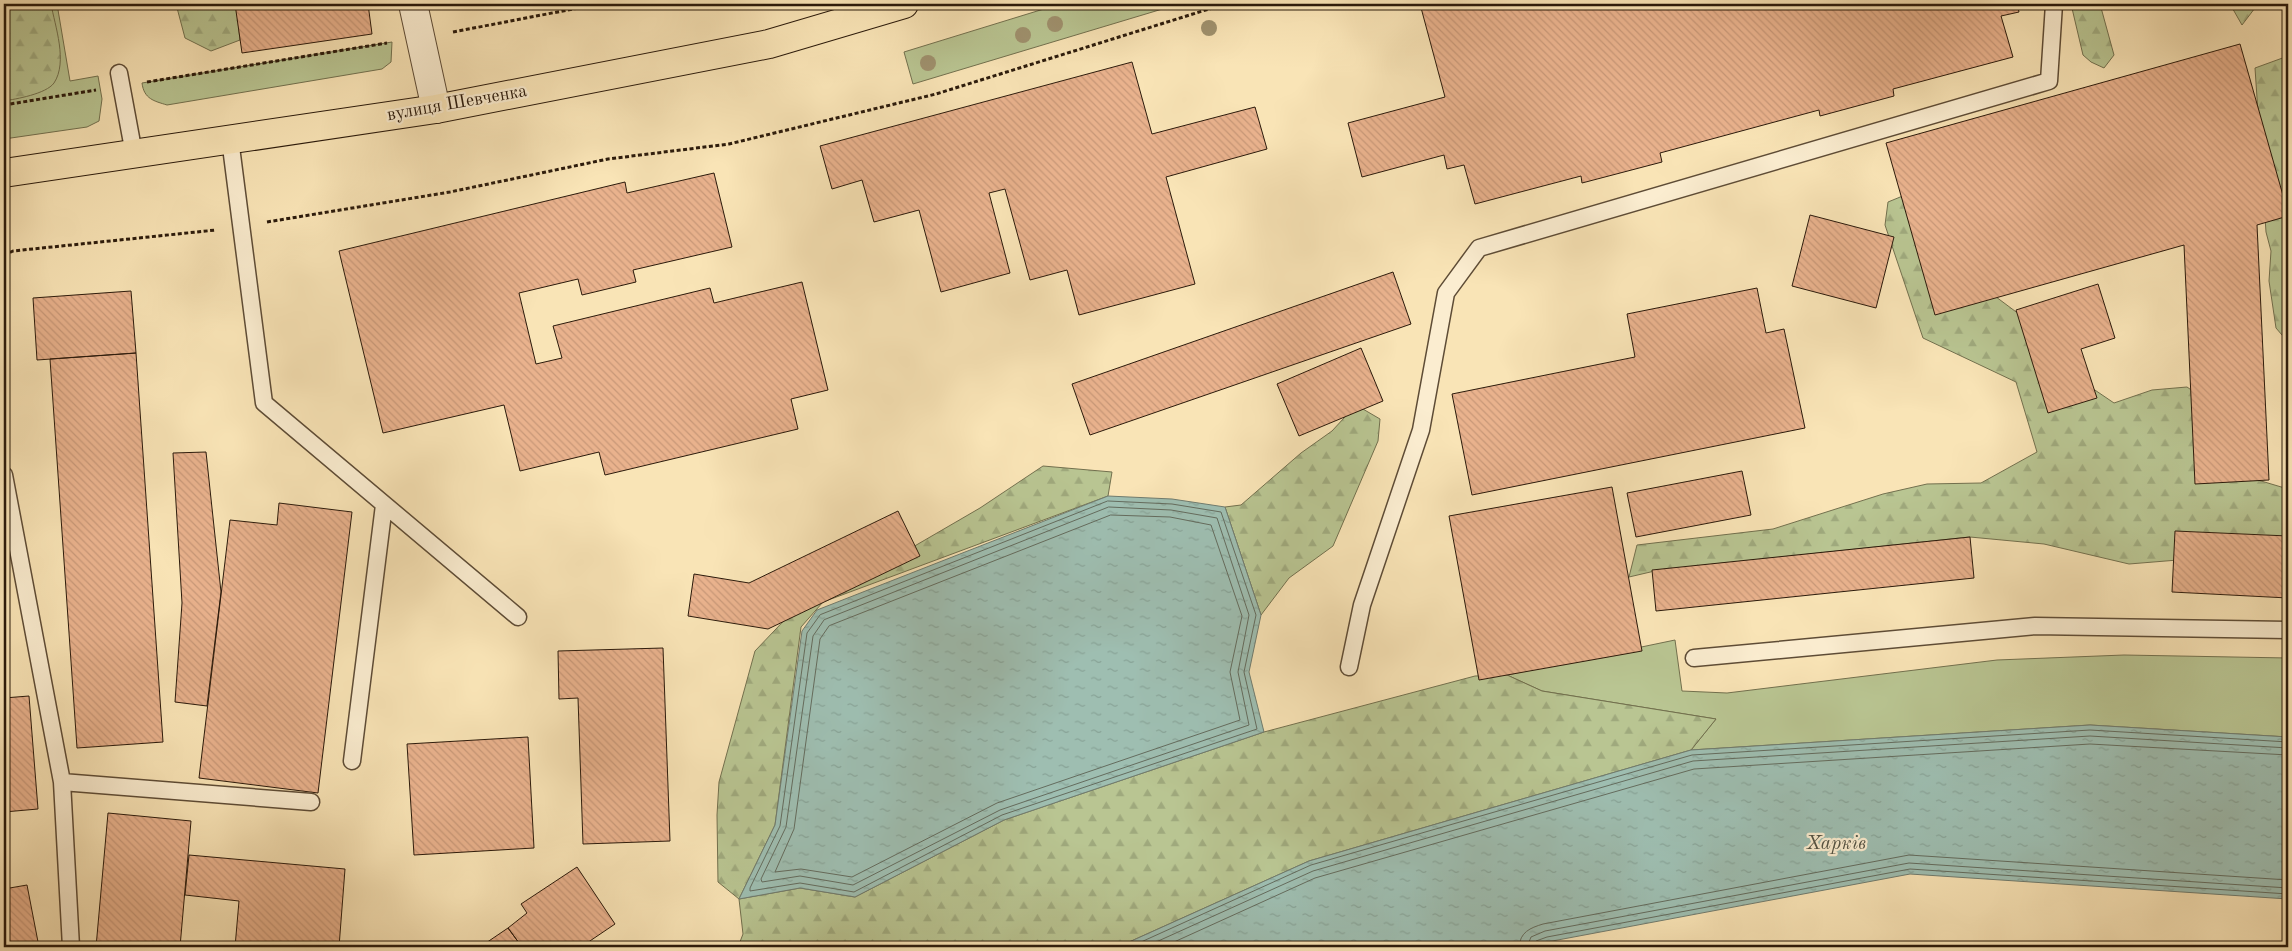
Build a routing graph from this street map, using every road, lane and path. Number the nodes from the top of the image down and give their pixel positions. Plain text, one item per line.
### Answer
1 (413, 4) edge
2 (600, 4) edge
3 (904, 4) edge
4 (1225, 4) edge
5 (2054, 4) edge
6 (420, 37) junction
7 (121, 80) junction
8 (4, 105) edge
9 (436, 108) junction
10 (230, 139) junction
11 (134, 154) junction
12 (4, 173) edge
13 (241, 226) junction
14 (4, 255) edge
15 (4, 475) edge
16 (384, 505) junction
17 (518, 617) dead end
18 (2288, 630) edge
19 (1694, 658) dead end
20 (1349, 667) dead end
21 (352, 761) dead end
22 (62, 782) junction
23 (311, 802) dead end
24 (71, 947) edge

1 - 6 street
2 - 6 path
3 - 9 main road, вулиця Шевченка
4 - 13 path
5 - 20 lane
6 - 7 path
6 - 9 street
7 - 8 path
7 - 11 lane
9 - 10 main road, вулиця Шевченка
10 - 11 main road, вулиця Шевченка
10 - 13 lane
11 - 12 main road, вулиця Шевченка
13 - 14 path
13 - 16 lane
15 - 22 lane
16 - 17 lane
16 - 21 lane
18 - 19 lane
22 - 23 lane
22 - 24 lane

